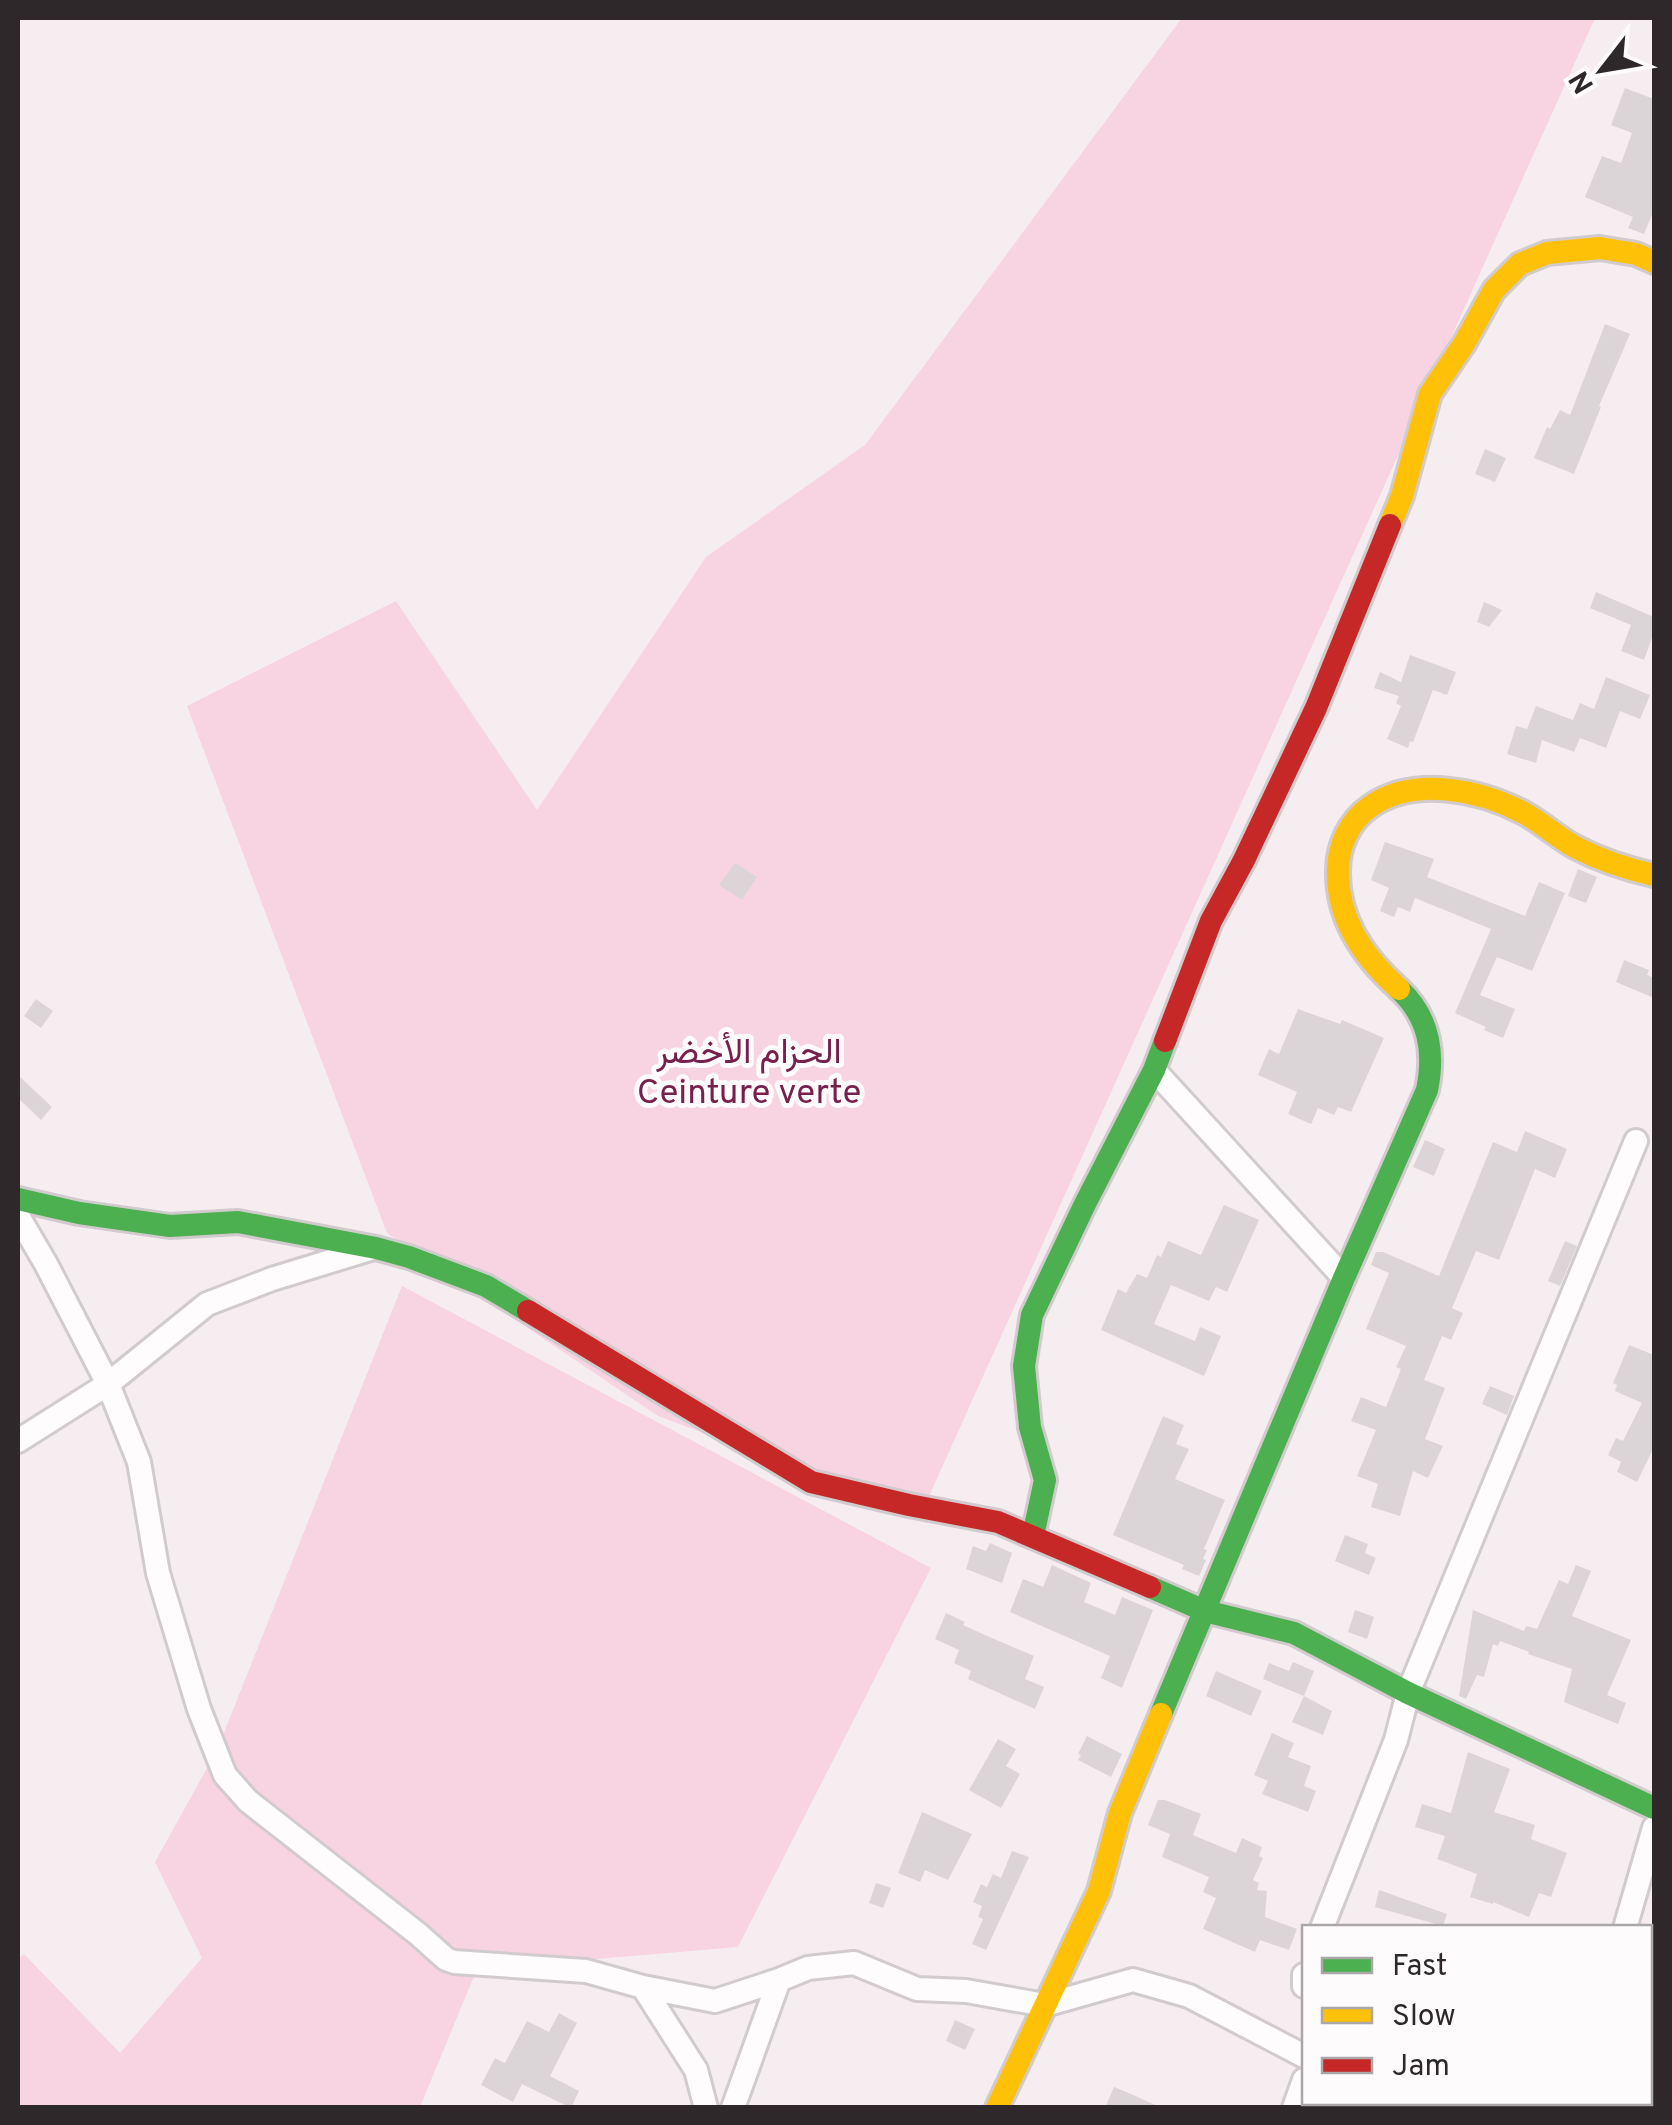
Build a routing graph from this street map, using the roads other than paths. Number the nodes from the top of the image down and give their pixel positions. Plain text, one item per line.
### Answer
1 (1654, 262) edge
2 (1654, 875) edge
3 (1154, 1070) junction
4 (1636, 1141) dead end
5 (18, 1199) edge
6 (18, 1216) edge
7 (376, 1248) junction
8 (1344, 1278) junction
9 (108, 1384) junction
10 (18, 1441) edge
11 (1034, 1536) junction
12 (1205, 1611) junction
13 (1408, 1693) junction
14 (1654, 1808) edge
15 (1654, 1828) edge
16 (1624, 1923) edge
17 (1323, 1925) edge
18 (779, 1980) junction
19 (643, 1987) junction
20 (1045, 2005) junction
21 (1302, 2055) edge
22 (706, 2108) edge
23 (733, 2108) edge
24 (997, 2108) edge

1 - 3 street
2 - 8 street
3 - 8 street
3 - 11 street
4 - 13 street
5 - 7 street
6 - 9 street
7 - 9 street
7 - 11 street
8 - 12 street
9 - 10 street
9 - 19 street
11 - 12 street
12 - 13 street
12 - 20 street
13 - 14 street
13 - 17 street
15 - 16 street
18 - 19 street
18 - 20 street
18 - 23 street
19 - 22 street
20 - 21 street
20 - 24 street

